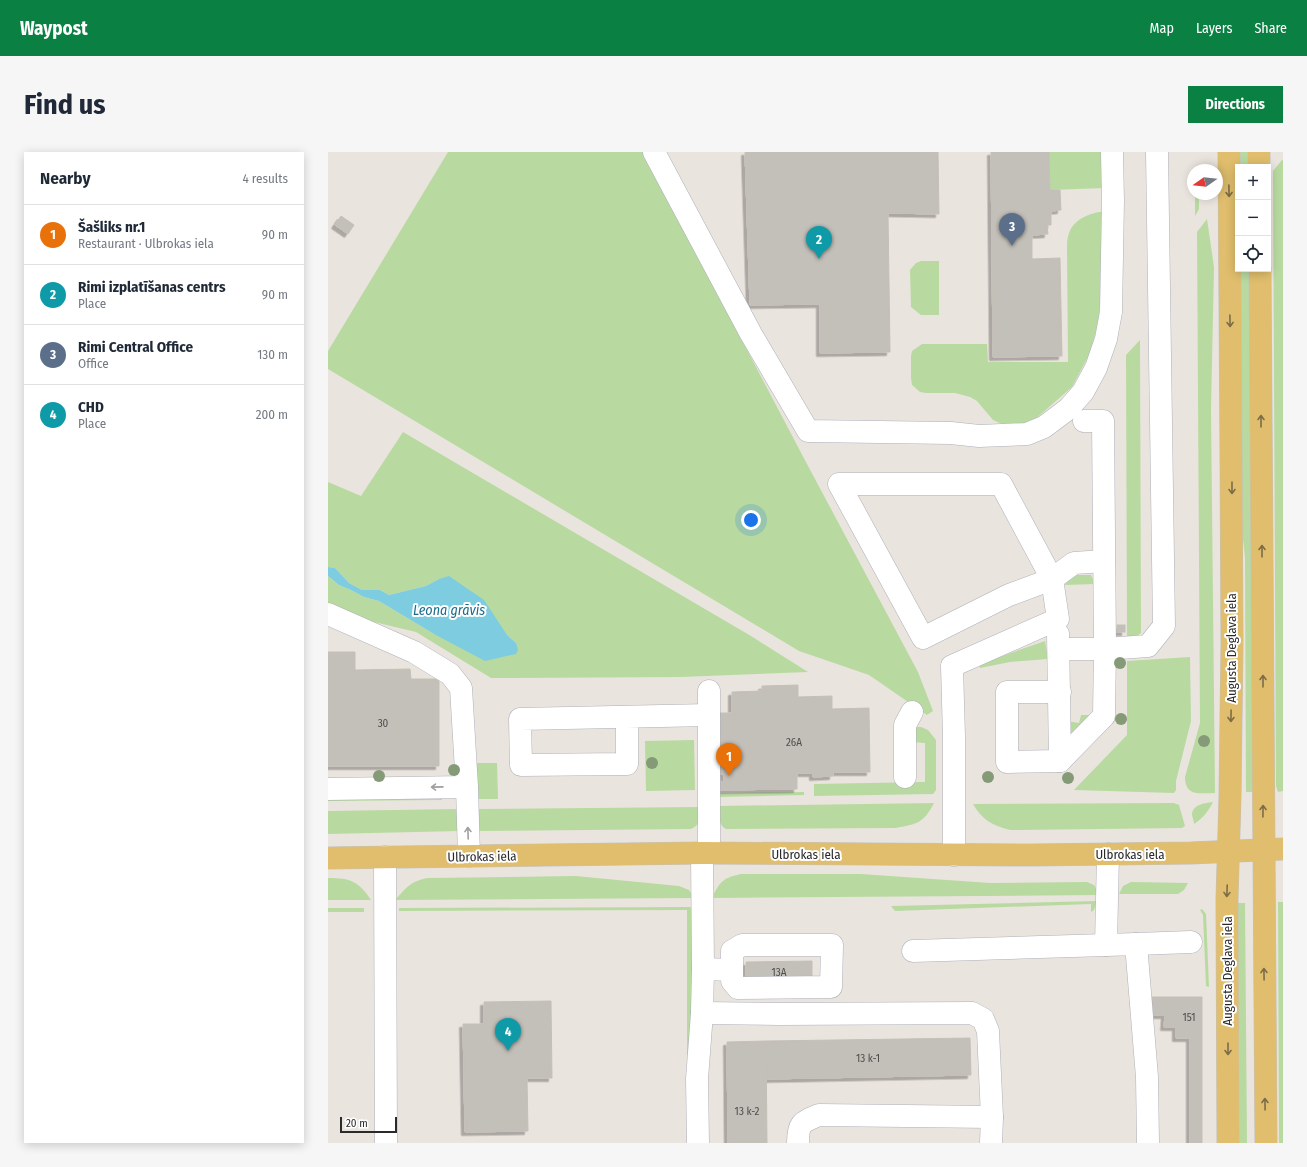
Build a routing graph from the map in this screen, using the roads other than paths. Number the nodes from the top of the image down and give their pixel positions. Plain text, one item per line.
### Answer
1 (654, 152) edge
2 (1112, 152) edge
3 (1157, 152) edge
4 (1229, 152) edge
5 (1259, 152) edge
6 (1259, 164) edge
7 (1260, 272) edge
8 (1084, 421) dead end
9 (1104, 561) junction
10 (1052, 579) junction
11 (328, 614) edge
12 (1058, 619) junction
13 (1059, 649) junction
14 (1105, 649) junction
15 (709, 691) dead end
16 (1060, 692) junction
17 (912, 712) dead end
18 (709, 714) junction
19 (627, 717) junction
20 (1060, 761) junction
21 (905, 777) dead end
22 (467, 787) junction
23 (328, 789) edge
24 (1273, 849) edge
25 (1228, 852) junction
26 (706, 853) junction
27 (1108, 854) junction
28 (954, 855) junction
29 (469, 856) junction
30 (384, 857) junction
31 (328, 858) edge
32 (1191, 942) dead end
33 (1136, 944) junction
34 (1106, 945) junction
35 (913, 951) dead end
36 (703, 969) junction
37 (732, 970) dead end
38 (702, 1013) junction
39 (992, 1116) junction
40 (386, 1143) edge
41 (698, 1143) edge
42 (798, 1143) edge
43 (991, 1143) edge
44 (1148, 1143) edge
45 (1228, 1143) edge
46 (1266, 1143) edge

1 - 2 street
3 - 14 street
4 -> 25 main road, Augusta Deglava iela
5 - 6 main road
24 -> 7 main road
8 - 9 street
9 - 10 street
9 - 14 street
10 - 10 street
10 - 12 street
11 - 22 street
12 - 13 street
12 - 28 street
13 - 14 street
13 - 16 street
14 - 20 street
15 - 18 street
16 - 20 street
16 - 20 street
17 - 21 street
18 - 19 street
18 - 26 street
19 - 19 street
22 -> 23 street
29 -> 22 street
24 - 25 main road, Ulbrokas iela
46 -> 24 main road
25 - 27 main road, Ulbrokas iela
25 -> 45 main road, Augusta Deglava iela
26 - 28 main road, Ulbrokas iela
26 - 29 main road, Ulbrokas iela
26 - 36 street
27 - 28 main road, Ulbrokas iela
27 - 34 street
29 - 30 main road, Ulbrokas iela
30 - 31 main road, Ulbrokas iela
30 - 40 street
32 - 33 street
33 - 34 street
33 - 44 street
34 - 35 street
36 - 37 street
36 - 38 street
38 - 39 street
38 - 41 street
39 - 42 street
39 - 43 street

